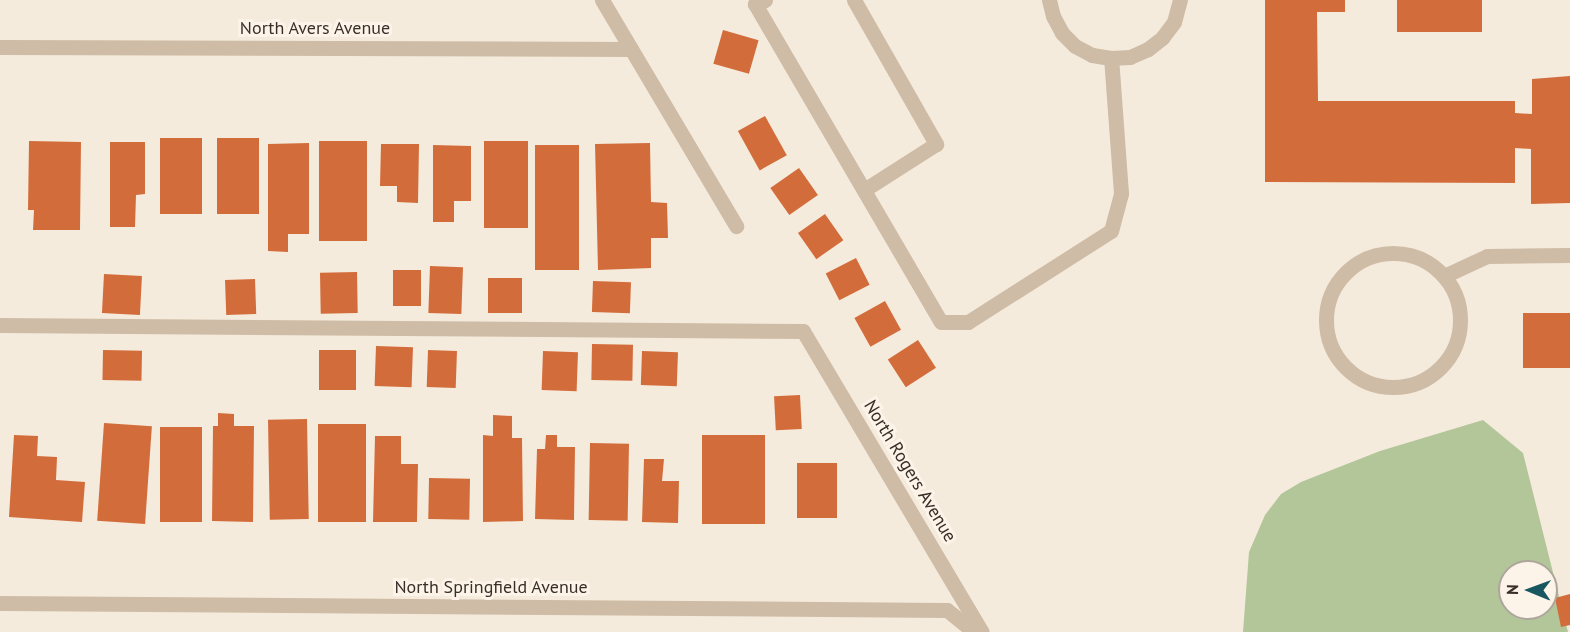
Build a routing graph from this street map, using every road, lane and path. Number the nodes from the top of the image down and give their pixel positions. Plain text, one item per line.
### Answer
1 (602, 0) edge
2 (765, 0) edge
3 (854, 0) edge
4 (1049, 0) edge
5 (1180, 0) edge
6 (0, 46) edge
7 (631, 49) junction
8 (1111, 58) junction
9 (864, 190) junction
10 (736, 226) dead end
11 (1570, 255) edge
12 (1444, 276) junction
13 (0, 326) edge
14 (0, 603) edge
15 (974, 632) edge
16 (982, 632) edge

1 - 7 street
2 - 9 street
3 - 9 street
4 - 8 street
5 - 8 street
6 - 7 street, North Avers Avenue
7 - 10 street
8 - 9 street
11 - 12 street
12 - 12 street
13 - 16 street, North Rogers Avenue
14 - 15 street, North Springfield Avenue

